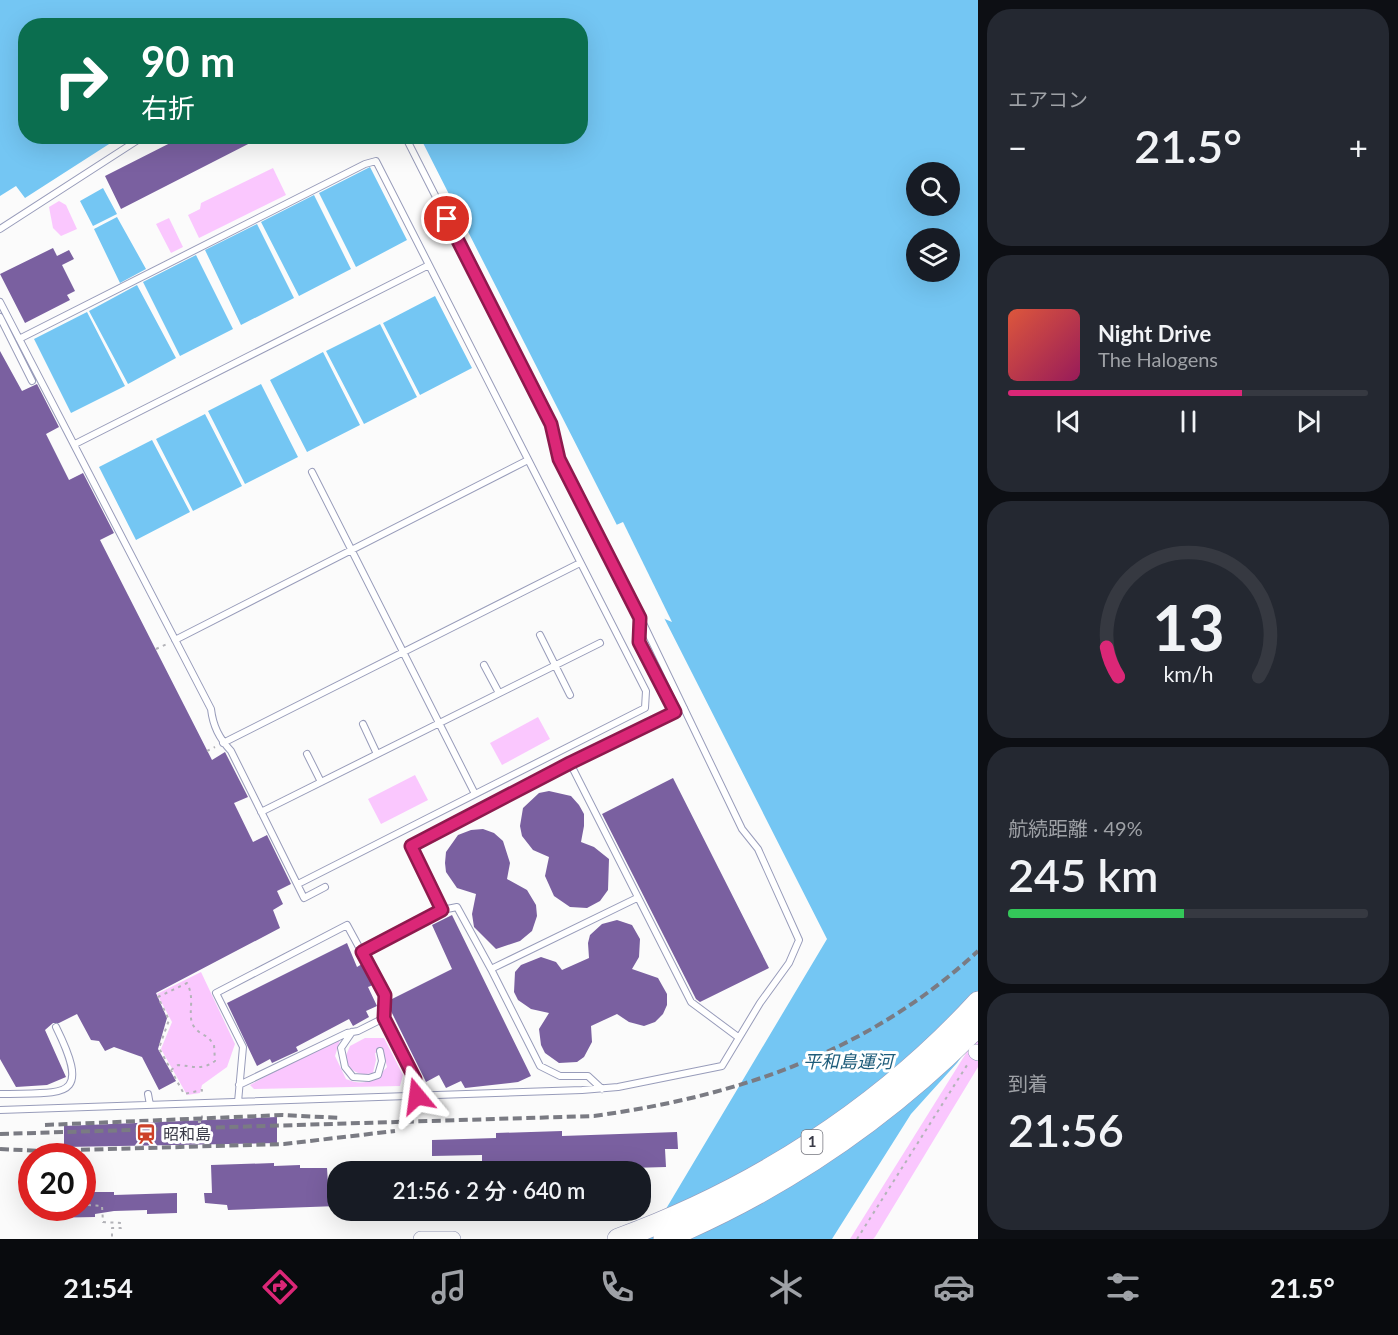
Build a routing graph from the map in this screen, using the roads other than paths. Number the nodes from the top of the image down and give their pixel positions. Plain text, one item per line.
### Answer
1 (132, 144) edge
2 (409, 144) edge
3 (0, 229) edge
4 (429, 265) junction
5 (0, 302) edge
6 (0, 317) edge
7 (19, 339) junction
8 (32, 381) dead end
9 (75, 444) junction
10 (528, 460) junction
11 (312, 472) dead end
12 (351, 550) junction
13 (580, 562) junction
14 (640, 618) junction
15 (540, 635) dead end
16 (175, 640) junction
17 (600, 643) dead end
18 (404, 652) junction
19 (484, 665) dead end
20 (555, 665) junction
21 (499, 693) junction
22 (570, 695) dead end
23 (684, 708) junction
24 (675, 712) junction
25 (440, 723) junction
26 (363, 724) dead end
27 (223, 743) junction
28 (307, 754) dead end
29 (377, 754) junction
30 (570, 763) junction
31 (321, 782) junction
32 (475, 794) junction
33 (261, 812) junction
34 (298, 884) junction
35 (325, 886) dead end
36 (637, 898) junction
37 (442, 910) junction
38 (362, 952) junction
39 (491, 969) junction
40 (978, 1002) edge
41 (384, 1018) junction
42 (978, 1026) edge
43 (56, 1027) dead end
44 (352, 1032) junction
45 (738, 1037) junction
46 (380, 1051) dead end
47 (239, 1085) junction
48 (602, 1089) junction
49 (0, 1094) edge
50 (148, 1095) dead end
51 (417, 1096) junction
52 (238, 1102) junction
53 (150, 1105) junction
54 (0, 1110) edge
55 (421, 1239) edge
56 (453, 1239) edge
57 (618, 1239) edge
58 (664, 1239) edge

1 - 3 lane
2 - 14 lane
4 - 7 lane
4 - 9 lane
4 - 10 lane
5 - 7 lane
6 - 8 lane
7 - 9 lane
9 - 16 lane
10 - 12 lane
10 - 13 lane
11 - 12 lane
12 - 16 lane
12 - 18 lane
13 - 18 lane
13 - 32 lane
14 - 23 lane
14 - 24 lane
15 - 20 lane
16 - 27 lane
17 - 20 lane
18 - 25 lane
18 - 27 lane
19 - 21 lane
20 - 21 lane
20 - 22 lane
21 - 25 lane
23 - 24 lane
23 - 45 lane
24 - 30 lane
25 - 29 lane
25 - 32 lane
26 - 29 lane
27 - 33 lane
28 - 31 lane
29 - 31 lane
30 - 36 lane
30 - 37 lane
31 - 33 lane
32 - 34 lane
33 - 34 lane
34 - 35 lane
36 - 39 lane
36 - 45 lane
37 - 38 lane
37 - 39 lane
38 - 41 lane
38 - 47 lane
39 - 48 lane
40 - 57 highway, 1
41 - 44 lane
41 - 51 lane
42 - 58 highway, 1
43 - 49 lane
44 - 46 lane
44 - 47 lane
45 - 48 lane
47 - 52 lane
48 - 51 lane
50 - 53 lane
51 - 52 lane
52 - 53 lane
53 - 54 lane
55 - 56 street

